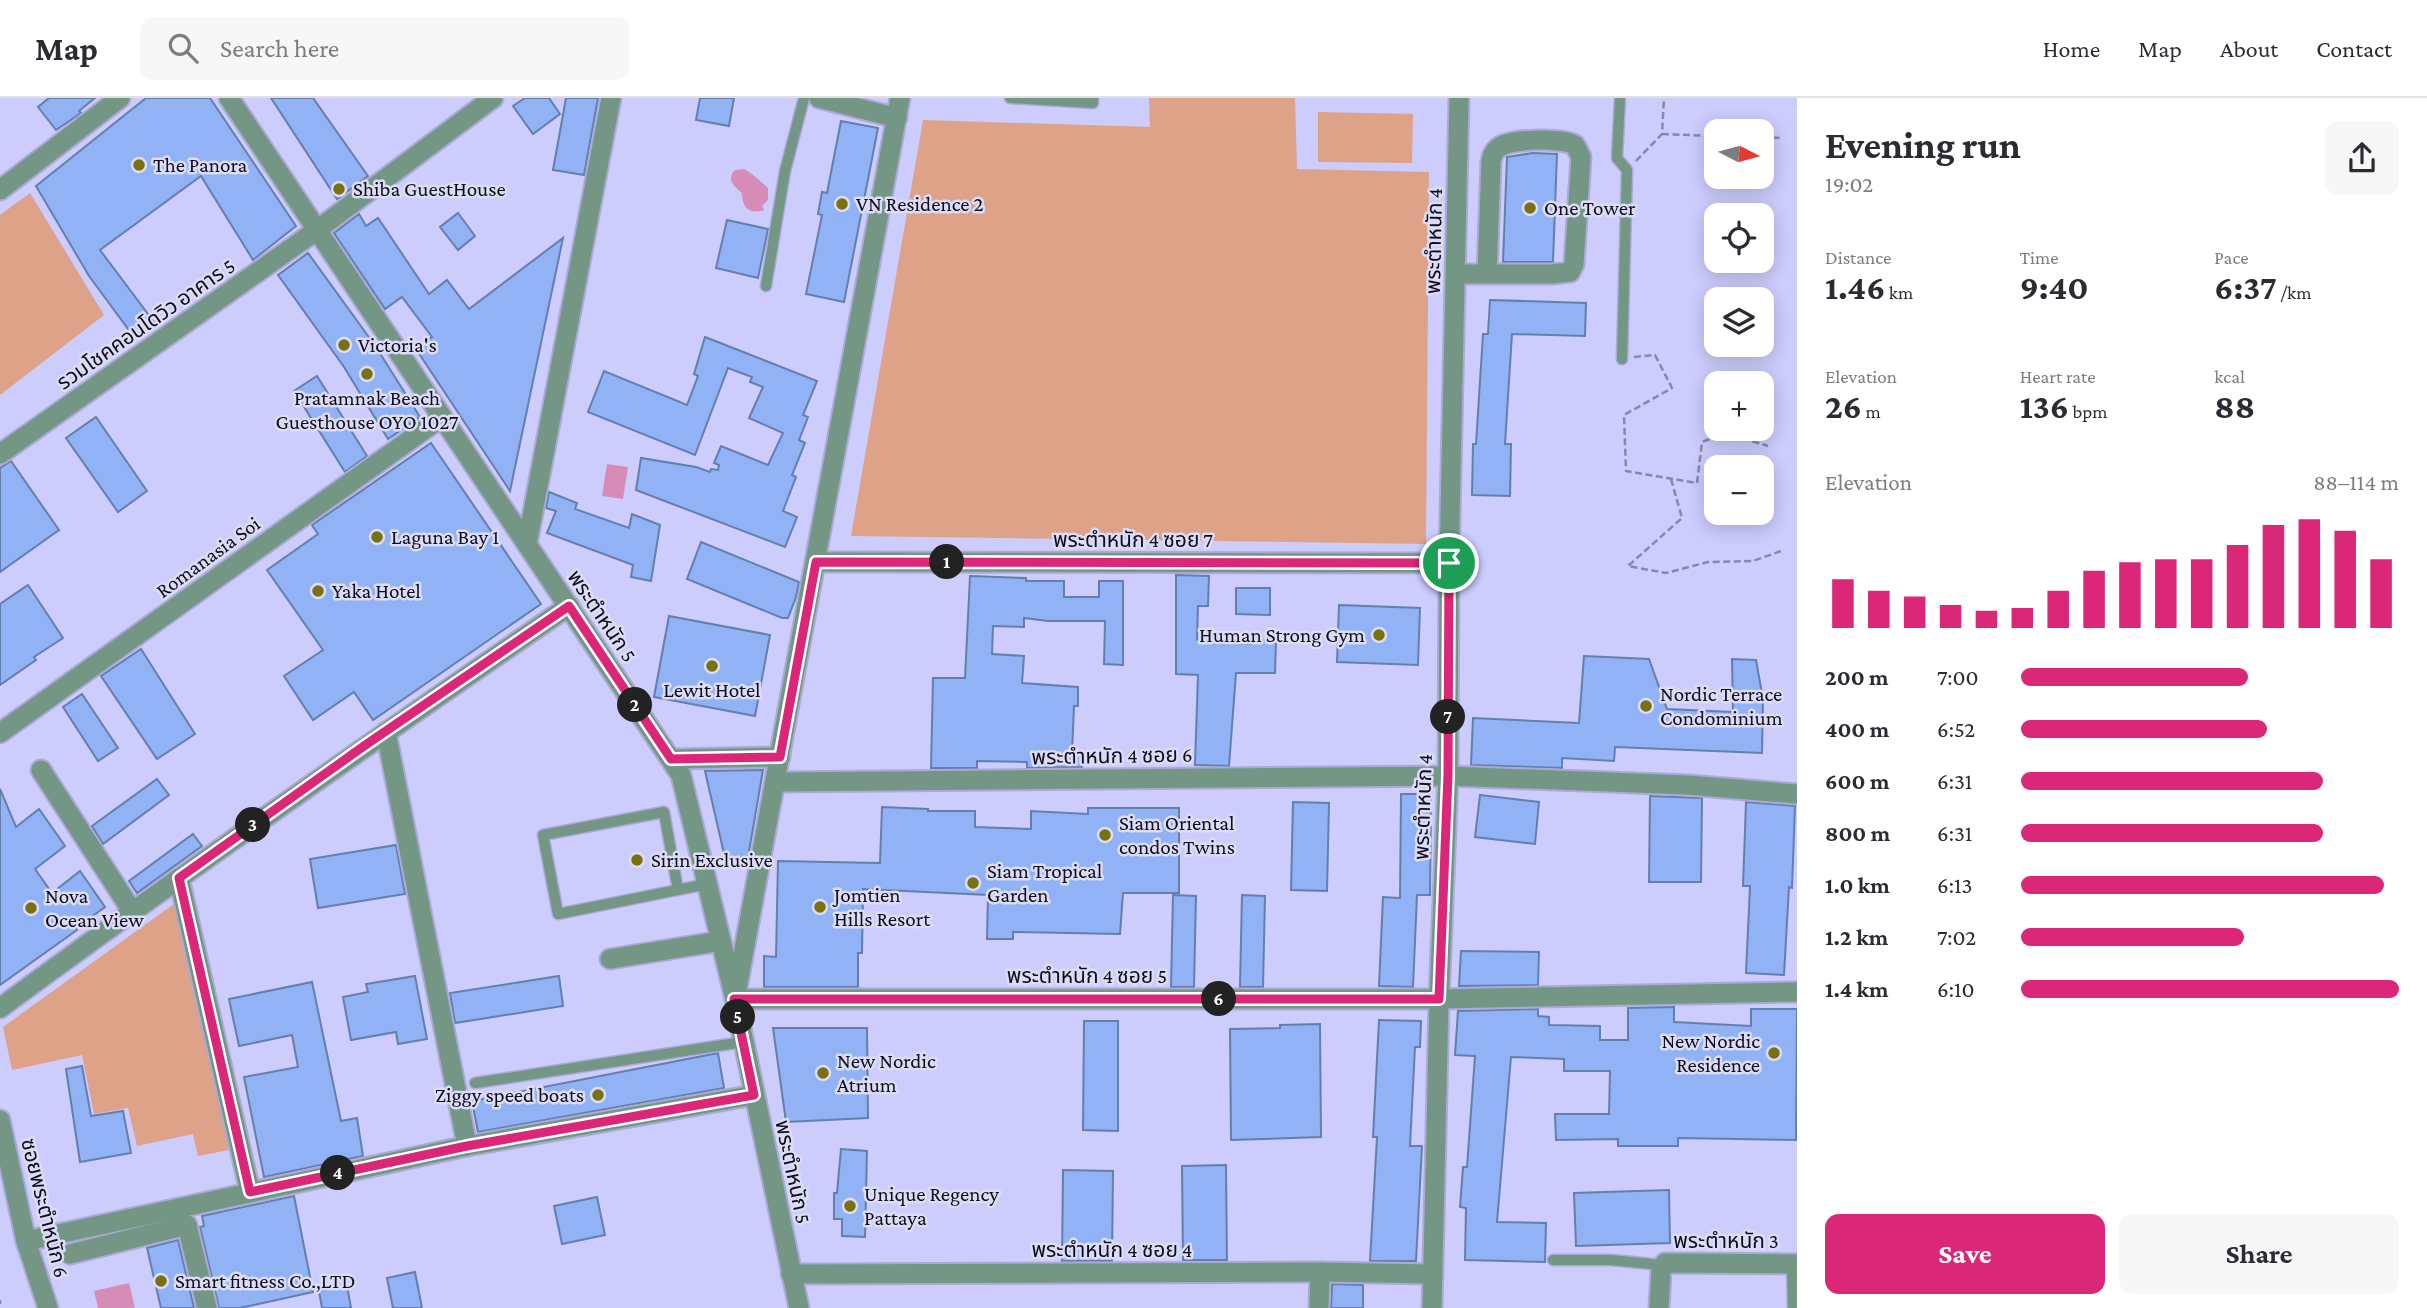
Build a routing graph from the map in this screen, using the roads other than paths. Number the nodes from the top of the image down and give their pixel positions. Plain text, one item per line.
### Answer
1 (120, 98) edge
2 (229, 98) edge
3 (493, 98) edge
4 (611, 98) edge
5 (804, 98) edge
6 (819, 98) edge
7 (900, 98) edge
8 (1010, 98) edge
9 (1093, 98) edge
10 (1459, 98) edge
11 (1620, 98) edge
12 (897, 118) junction
13 (0, 190) edge
14 (317, 230) junction
15 (1456, 274) junction
16 (1487, 274) junction
17 (766, 286) dead end
18 (1622, 359) road end
19 (442, 417) junction
20 (0, 454) edge
21 (527, 544) junction
22 (816, 562) junction
23 (1449, 563) junction
24 (569, 606) junction
25 (386, 732) junction
26 (0, 733) edge
27 (780, 757) junction
28 (671, 759) junction
29 (41, 770) dead end
30 (1448, 775) junction
31 (776, 782) junction
32 (1797, 794) edge
33 (179, 878) junction
34 (707, 884) junction
35 (678, 890) junction
36 (132, 911) junction
37 (720, 941) junction
38 (610, 959) dead end
39 (1797, 992) edge
40 (734, 999) junction
41 (1439, 999) junction
42 (0, 1009) edge
43 (743, 1042) junction
44 (475, 1083) dead end
45 (754, 1095) junction
46 (0, 1120) edge
47 (467, 1146) junction
48 (250, 1192) junction
49 (26, 1241) junction
50 (70, 1254) dead end
51 (1553, 1261) dead end
52 (1794, 1264) edge
53 (1662, 1265) junction
54 (1320, 1272) junction
55 (791, 1274) junction
56 (1432, 1274) junction
57 (48, 1308) edge
58 (207, 1308) edge
59 (799, 1308) edge
60 (1319, 1308) edge
61 (1432, 1308) edge
62 (1659, 1308) edge
63 (1793, 1308) edge

1 - 13 street
2 - 14 street, พระตำหนัก 5
3 - 14 street, รวมโชคคอนโดวิว อาคาร 5
4 - 21 street
5 - 17 lane
6 - 12 street
7 - 12 street
8 - 9 lane
10 - 15 street, พระตำหนัก 4
11 - 18 lane
12 - 22 street
14 - 19 street, พระตำหนัก 5
14 - 20 street, รวมโชคคอนโดวิว อาคาร 5
15 - 16 street
15 - 23 street, พระตำหนัก 4
16 - 16 street
19 - 21 street, พระตำหนัก 5
19 - 26 street, Romanasia Soi
21 - 24 street, พระตำหนัก 5
22 - 23 street, พระตำหนัก 4 ซอย 7
22 - 27 street
23 - 30 street, พระตำหนัก 4
24 - 25 street
24 - 28 street, พระตำหนัก 5
25 - 33 street
25 - 47 street
27 - 28 street
27 - 31 street
28 - 34 street, พระตำหนัก 5
29 - 36 street
30 - 31 street, พระตำหนัก 4 ซอย 6
30 - 32 street, พระตำหนัก 4 ซอย 6
30 - 41 street, พระตำหนัก 4
31 - 40 street
33 - 36 street
33 - 48 street
34 - 35 lane
34 - 37 street, พระตำหนัก 5
35 - 35 lane
36 - 42 street
37 - 38 street
37 - 40 street, พระตำหนัก 5
39 - 41 street, พระตำหนัก 4 ซอย 5
40 - 41 street, พระตำหนัก 4 ซอย 5
40 - 43 street, พระตำหนัก 5
41 - 56 street, พระตำหนัก 4
43 - 44 lane
43 - 45 street, พระตำหนัก 5
45 - 47 street
45 - 55 street, พระตำหนัก 5
46 - 49 street, ซอยพระตำหนัก 6
47 - 48 street
48 - 49 street
49 - 57 street, ซอยพระตำหนัก 6
50 - 58 street
51 - 53 lane
52 - 53 street, พระตำหนัก 3
52 - 63 lane
53 - 62 street, พระตำหนัก 3
54 - 55 street, พระตำหนัก 4 ซอย 4
54 - 56 street, พระตำหนัก 4 ซอย 4
54 - 60 street
55 - 59 street, พระตำหนัก 5
56 - 61 street, พระตำหนัก 4

